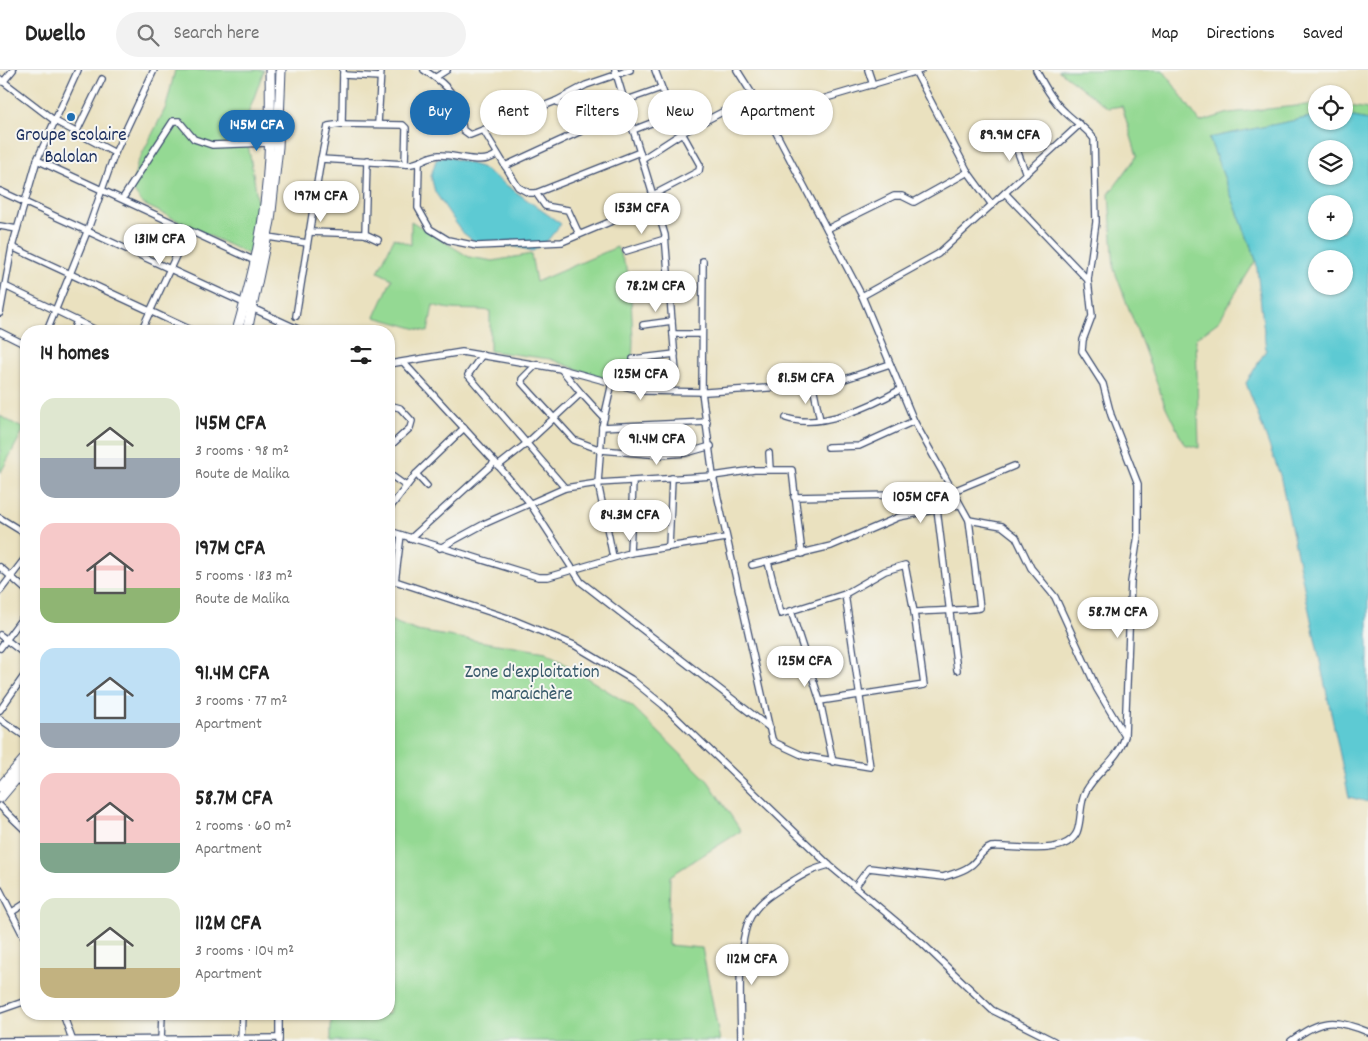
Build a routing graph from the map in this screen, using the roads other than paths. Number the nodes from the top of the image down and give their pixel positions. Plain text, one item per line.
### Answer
1 (13, 70) edge
2 (78, 70) edge
3 (154, 70) edge
4 (270, 70) edge
5 (281, 70) edge
6 (381, 70) edge
7 (424, 70) edge
8 (448, 70) edge
9 (630, 70) edge
10 (655, 70) edge
11 (737, 70) edge
12 (868, 70) edge
13 (1036, 70) edge
14 (918, 71) edge
15 (615, 72) edge
16 (343, 73) edge
17 (380, 77) junction
18 (436, 77) junction
19 (102, 79) dead end
20 (2, 80) edge
21 (872, 85) junction
22 (661, 88) joint
23 (621, 90) edge
24 (749, 90) edge
25 (638, 96) edge
26 (833, 96) edge
27 (556, 101) joint
28 (547, 105) edge
29 (55, 122) junction
30 (342, 124) junction
31 (378, 124) junction
32 (1080, 124) junction
33 (76, 132) junction
34 (480, 132) edge
35 (486, 135) edge
36 (572, 135) edge
37 (635, 135) edge
38 (679, 135) edge
39 (683, 135) edge
40 (777, 135) edge
41 (1014, 142) dead end
42 (270, 143) junction
43 (640, 152) junction
44 (114, 153) junction
45 (498, 154) junction
46 (321, 159) junction
47 (642, 159) junction
48 (37, 160) junction
49 (367, 161) junction
50 (419, 163) junction
51 (405, 164) junction
52 (505, 166) junction
53 (968, 172) junction
54 (1026, 174) junction
55 (101, 188) junction
56 (0, 192) edge
57 (536, 193) junction
58 (1005, 193) junction
59 (653, 195) junction
60 (123, 198) junction
61 (25, 201) junction
62 (655, 202) junction
63 (992, 205) junction
64 (0, 226) edge
65 (16, 229) junction
66 (827, 229) junction
67 (188, 230) junction
68 (86, 232) junction
69 (309, 232) junction
70 (365, 234) junction
71 (579, 234) junction
72 (268, 237) junction
73 (664, 239) junction
74 (378, 240) dead end
75 (307, 243) junction
76 (12, 246) junction
77 (626, 251) dead end
78 (255, 261) junction
79 (703, 261) dead end
80 (170, 270) junction
81 (71, 273) junction
82 (1088, 280) junction
83 (669, 283) junction
84 (630, 284) dead end
85 (5, 286) junction
86 (862, 296) junction
87 (248, 306) junction
88 (151, 310) junction
89 (56, 311) junction
90 (0, 313) edge
91 (296, 316) dead end
92 (672, 321) junction
93 (77, 322) junction
94 (50, 325) edge
95 (76, 325) edge
96 (84, 325) edge
97 (144, 325) edge
98 (181, 325) edge
99 (240, 325) edge
100 (247, 325) edge
101 (288, 325) edge
102 (643, 325) dead end
103 (0, 332) edge
104 (673, 334) junction
105 (702, 334) junction
106 (20, 342) edge
107 (675, 354) junction
108 (482, 355) junction
109 (633, 359) dead end
110 (404, 363) junction
111 (395, 364) edge
112 (537, 364) junction
113 (890, 364) junction
114 (561, 369) junction
115 (676, 372) dead end
116 (612, 383) junction
117 (813, 386) junction
118 (901, 389) junction
119 (702, 392) junction
120 (580, 394) junction
121 (395, 407) edge
122 (554, 417) junction
123 (604, 418) junction
124 (786, 418) dead end
125 (820, 420) junction
126 (914, 421) junction
127 (707, 422) junction
128 (602, 427) junction
129 (464, 428) junction
130 (395, 442) edge
131 (526, 444) junction
132 (711, 446) junction
133 (828, 447) dead end
134 (601, 450) junction
135 (769, 453) dead end
136 (497, 464) junction
137 (1014, 466) dead end
138 (770, 469) junction
139 (416, 474) junction
140 (713, 476) junction
141 (395, 478) edge
142 (672, 478) junction
143 (633, 482) junction
144 (598, 483) junction
145 (406, 486) junction
146 (427, 486) dead end
147 (565, 488) junction
148 (951, 492) junction
149 (895, 495) dead end
150 (794, 497) junction
151 (395, 501) edge
152 (529, 502) junction
153 (959, 505) junction
154 (938, 509) junction
155 (0, 518) edge
156 (969, 520) junction
157 (20, 530) edge
158 (395, 534) edge
159 (401, 536) junction
160 (726, 538) junction
161 (410, 539) junction
162 (668, 547) junction
163 (440, 548) junction
164 (630, 553) junction
165 (802, 554) junction
166 (613, 557) junction
167 (768, 562) junction
168 (752, 565) dead end
169 (20, 566) edge
170 (0, 567) edge
171 (572, 570) junction
172 (12, 576) junction
173 (395, 582) joint
174 (20, 584) edge
175 (0, 592) edge
176 (845, 594) junction
177 (951, 609) junction
178 (791, 611) junction
179 (914, 612) junction
180 (20, 621) edge
181 (0, 636) edge
182 (6, 640) junction
183 (0, 648) edge
184 (20, 650) edge
185 (957, 670) dead end
186 (20, 682) edge
187 (859, 695) junction
188 (820, 701) junction
189 (0, 710) edge
190 (0, 719) edge
191 (770, 728) junction
192 (20, 733) edge
193 (1125, 736) junction
194 (833, 762) junction
195 (20, 763) edge
196 (20, 774) edge
197 (17, 778) junction
198 (20, 781) edge
199 (0, 787) edge
200 (0, 798) edge
201 (0, 806) edge
202 (20, 824) edge
203 (829, 865) junction
204 (855, 887) junction
205 (0, 890) edge
206 (20, 908) edge
207 (12, 912) junction
208 (20, 929) edge
209 (20, 1003) edge
210 (0, 1010) edge
211 (65, 1020) edge
212 (162, 1020) edge
213 (242, 1020) edge
214 (279, 1020) edge
215 (1368, 1032) edge
216 (72, 1039) junction
217 (161, 1039) edge
218 (202, 1039) edge
219 (241, 1039) edge
220 (279, 1039) edge
221 (126, 1040) edge
222 (0, 1041) edge
223 (14, 1041) edge
224 (741, 1041) edge
225 (1054, 1041) edge
226 (1291, 1041) edge

1 - 20 street
2 - 29 street
3 - 44 street
4 - 42 main road
5 - 72 main road
6 - 17 street
7 - 18 street
8 - 18 street
9 - 15 street
10 - 22 street
11 - 24 street
12 - 21 street
13 - 32 street
14 - 21 street
14 - 53 street
15 - 23 street
15 - 27 street
16 - 17 street
16 - 30 street
17 - 31 street
18 - 34 street
19 - 33 street
20 - 29 street
21 - 26 street
22 - 25 street
27 - 28 street
29 - 33 street
29 - 48 street
30 - 31 street
30 - 46 street
31 - 51 street
32 - 54 street
32 - 82 street
33 - 44 street
35 - 45 street
36 - 52 street
37 - 43 street
38 - 47 street
39 - 59 street
40 - 66 street
41 - 54 street
42 - 60 street
42 - 78 main road
43 - 47 street
43 - 57 street
44 - 55 street
45 - 50 street
45 - 52 street
46 - 49 street
46 - 69 street
47 - 59 street
48 - 55 street
48 - 61 street
49 - 51 street
49 - 70 street
50 - 51 street
50 - 71 street
52 - 57 street
53 - 63 street
53 - 66 street
54 - 58 street
55 - 60 street
55 - 68 street
56 - 61 street
57 - 71 street
58 - 63 street
58 - 82 street
59 - 62 street
60 - 67 street
61 - 65 street
61 - 68 street
62 - 71 street
62 - 73 street
63 - 86 street
64 - 65 street
65 - 76 street
66 - 86 street
67 - 78 street
67 - 80 street
68 - 80 street
68 - 81 street
69 - 70 street
69 - 75 street
70 - 74 street
72 - 75 street
72 - 87 main road
73 - 77 street
73 - 83 street
75 - 91 street
76 - 81 street
76 - 85 street
78 - 87 main road
79 - 105 street
80 - 87 street
80 - 88 street
81 - 88 street
81 - 89 street
82 - 193 street
83 - 84 street
83 - 92 street
85 - 89 street
85 - 90 street
86 - 113 street
87 - 99 main road
87 - 100 main road
87 - 101 street
88 - 97 street
88 - 98 street
89 - 93 street
89 - 94 street
92 - 102 street
92 - 104 street
93 - 95 street
93 - 96 street
103 - 106 street
104 - 105 street
104 - 107 street
105 - 119 street
107 - 109 street
107 - 115 street
108 - 110 street
108 - 112 street
108 - 131 street
110 - 111 street
110 - 129 street
112 - 114 street
112 - 122 street
113 - 117 street
113 - 118 street
114 - 116 street
114 - 120 street
116 - 119 street
116 - 123 street
117 - 119 street
117 - 125 street
118 - 125 street
118 - 126 street
119 - 127 street
120 - 122 street
120 - 123 street
121 - 130 street
122 - 131 street
122 - 134 street
123 - 128 street
124 - 125 street
126 - 133 street
126 - 148 street
127 - 128 street
127 - 132 street
128 - 134 street
129 - 136 street
129 - 139 street
131 - 136 street
131 - 147 street
132 - 134 street
132 - 140 street
134 - 144 street
135 - 138 street
136 - 152 street
136 - 161 street
137 - 148 street
138 - 140 street
138 - 150 street
139 - 145 street
139 - 146 street
140 - 142 street
140 - 160 street
141 - 145 street
142 - 143 street
142 - 162 street
143 - 144 street
143 - 164 street
144 - 147 street
144 - 166 street
145 - 151 street
147 - 152 street
148 - 153 street
149 - 150 street
150 - 165 street
152 - 163 street
152 - 171 street
153 - 154 street
153 - 156 street
154 - 165 street
154 - 177 street
155 - 157 street
156 - 177 street
156 - 193 street
158 - 159 street
159 - 161 street
159 - 173 street
160 - 162 street
160 - 191 street
161 - 163 street
162 - 164 street
163 - 171 street
164 - 166 street
165 - 167 street
166 - 171 street
167 - 168 street
167 - 178 street
169 - 172 street
170 - 172 street
171 - 191 street
172 - 174 street
172 - 175 street
173 - 203 street
176 - 178 street
176 - 179 street
176 - 187 street
177 - 179 street
177 - 185 street
178 - 188 street
179 - 187 street
180 - 182 street
181 - 182 street
182 - 183 street
182 - 184 street
186 - 189 street
187 - 188 street
187 - 194 street
188 - 194 street
190 - 192 street
191 - 194 street
193 - 204 street
195 - 199 main road
196 - 197 main road
197 - 198 street
197 - 200 main road
201 - 202 street
203 - 204 street
203 - 224 street
204 - 225 street
205 - 207 street
206 - 207 street
207 - 208 street
209 - 210 street
211 - 216 street
212 - 217 street
213 - 219 street
214 - 220 street
215 - 226 street
216 - 221 street
216 - 223 street
217 - 218 street
217 - 221 street
218 - 219 street
219 - 220 street
222 - 223 street

